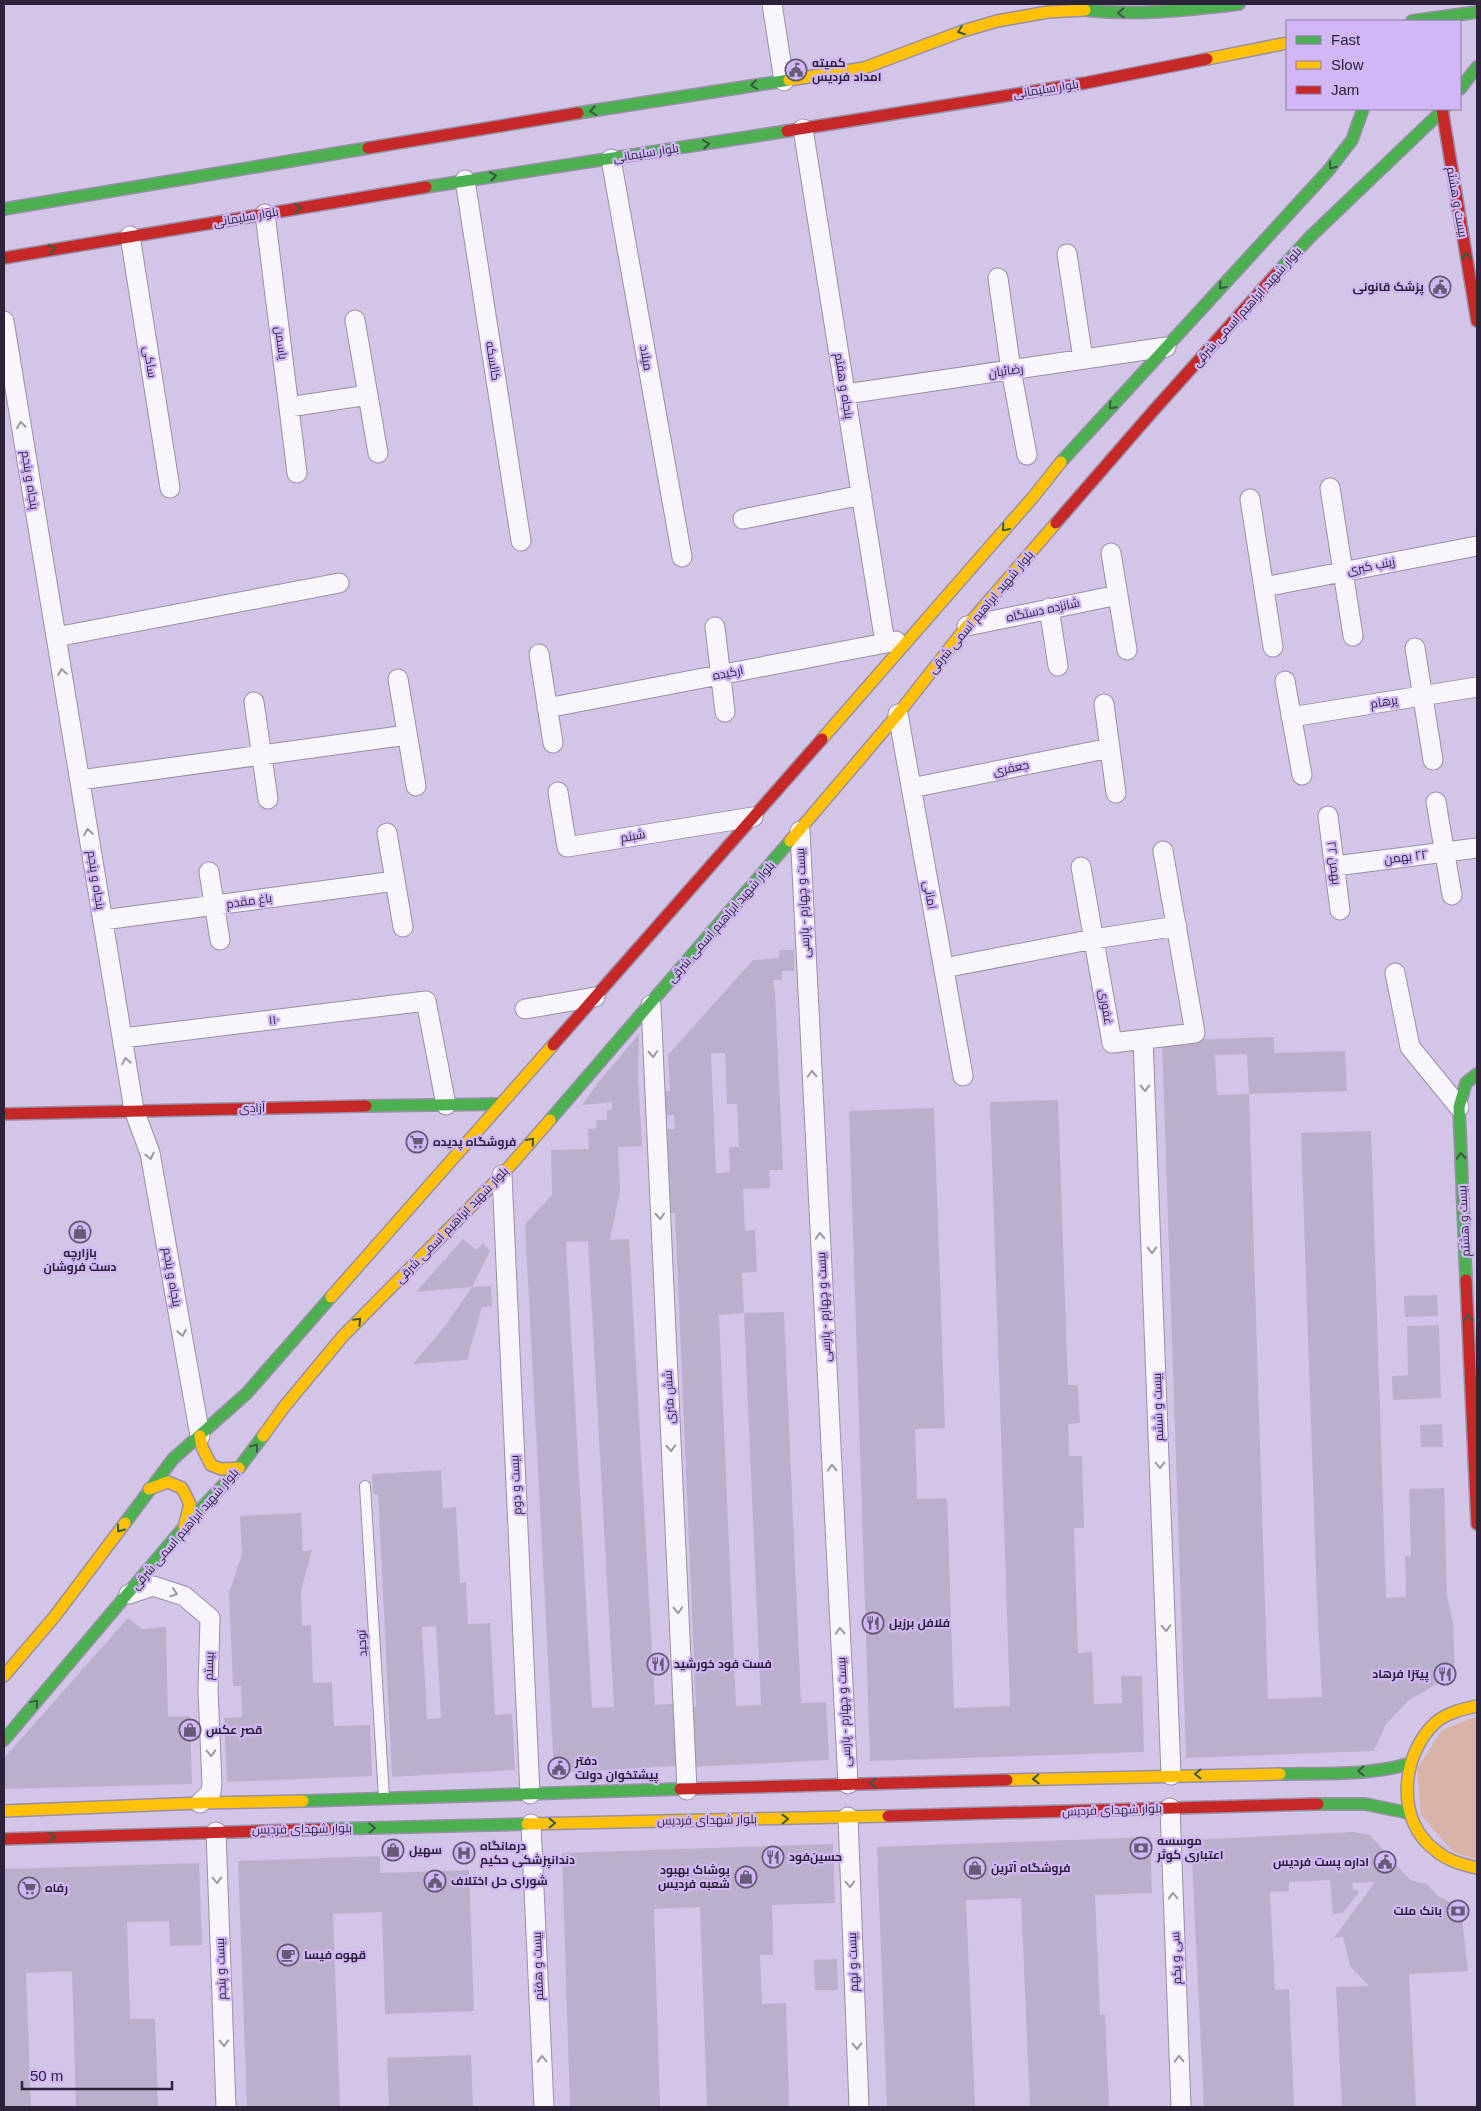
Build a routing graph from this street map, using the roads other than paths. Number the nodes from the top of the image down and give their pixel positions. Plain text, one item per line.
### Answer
1 (772, 4) edge
2 (1239, 4) edge
3 (1477, 12) edge
4 (1419, 20) edge
5 (1286, 43) edge
6 (1477, 67) edge
7 (784, 81) junction
8 (1461, 88) edge
9 (1363, 110) edge
10 (1373, 110) edge
11 (1442, 110) edge
12 (803, 129) junction
13 (1352, 140) junction
14 (611, 159) junction
15 (465, 180) junction
16 (4, 209) edge
17 (265, 214) junction
18 (130, 236) junction
19 (1067, 254) dead end
20 (4, 258) edge
21 (998, 278) dead end
22 (355, 320) dead end
23 (4, 321) edge
24 (1477, 322) edge
25 (1166, 347) junction
26 (1083, 359) junction
27 (1011, 370) junction
28 (846, 394) junction
29 (368, 395) junction
30 (289, 407) junction
31 (378, 453) dead end
32 (1027, 455) dead end
33 (297, 473) dead end
34 (170, 488) dead end
35 (1330, 488) dead end
36 (862, 495) junction
37 (1250, 499) dead end
38 (743, 519) dead end
39 (521, 542) dead end
40 (1477, 546) edge
41 (1111, 553) dead end
42 (682, 556) dead end
43 (1342, 572) junction
44 (339, 582) dead end
45 (1264, 586) junction
46 (1118, 595) junction
47 (1049, 608) junction
48 (967, 626) junction
49 (715, 627) dead end
50 (1353, 636) dead end
51 (56, 637) junction
52 (910, 638) junction
53 (885, 643) junction
54 (1273, 647) dead end
55 (1415, 648) dead end
56 (1127, 650) dead end
57 (539, 654) dead end
58 (1058, 666) dead end
59 (720, 674) junction
60 (398, 679) dead end
61 (1284, 681) dead end
62 (1477, 687) edge
63 (1423, 696) junction
64 (254, 702) dead end
65 (1104, 704) dead end
66 (547, 708) junction
67 (725, 712) dead end
68 (898, 714) junction
69 (1291, 717) junction
70 (407, 734) junction
71 (553, 742) dead end
72 (1110, 748) junction
73 (262, 755) junction
74 (1433, 760) dead end
75 (1302, 775) dead end
76 (80, 780) junction
77 (416, 786) dead end
78 (911, 788) junction
79 (558, 792) dead end
80 (1116, 793) dead end
81 (268, 799) dead end
82 (1436, 802) dead end
83 (1328, 816) dead end
84 (753, 817) junction
85 (800, 831) junction
86 (387, 833) dead end
87 (1477, 848) edge
88 (1163, 851) dead end
89 (1446, 852) junction
90 (1335, 866) junction
91 (1082, 867) dead end
92 (209, 872) dead end
93 (395, 881) junction
94 (1452, 895) dead end
95 (214, 905) junction
96 (1340, 910) dead end
97 (103, 920) junction
98 (1176, 926) junction
99 (402, 927) dead end
100 (1094, 939) junction
101 (220, 940) dead end
102 (944, 968) junction
103 (1395, 973) dead end
104 (595, 997) junction
105 (651, 1005) junction
106 (525, 1009) dead end
107 (123, 1038) junction
108 (1143, 1039) junction
109 (1477, 1074) edge
110 (963, 1076) dead end
111 (501, 1104) junction
112 (446, 1105) junction
113 (1459, 1107) junction
114 (134, 1110) junction
115 (4, 1114) edge
116 (502, 1175) junction
117 (200, 1436) junction
118 (239, 1468) junction
119 (365, 1486) dead end
120 (149, 1489) junction
121 (1477, 1524) edge
122 (184, 1527) junction
123 (128, 1594) junction
124 (4, 1676) edge
125 (1477, 1706) edge
126 (4, 1740) edge
127 (1408, 1764) junction
128 (1171, 1775) junction
129 (848, 1784) junction
130 (686, 1790) junction
131 (530, 1794) junction
132 (384, 1798) junction
133 (200, 1803) junction
134 (1170, 1808) junction
135 (4, 1811) edge
136 (1409, 1812) junction
137 (848, 1817) junction
138 (531, 1824) junction
139 (216, 1832) junction
140 (4, 1839) edge
141 (1477, 1868) edge
142 (226, 2107) edge
143 (544, 2107) edge
144 (859, 2107) edge
145 (1181, 2107) edge

1 - 7 street
2 -> 7 main road
3 - 4 main road
5 - 12 main road, بلوار سلیمانی
6 - 8 main road
7 -> 16 main road
9 - 13 main road
10 - 13 main road
24 -> 11 main road, بیست و هشتم
11 - 48 main road, بلوار شهید ابراهیم اسمی شرقی
14 -> 12 main road, بلوار سلیمانی
12 - 28 street, پنجاه و هفتم
13 -> 25 main road
15 -> 14 main road, بلوار سلیمانی
14 - 42 street, میلاد
17 -> 15 main road, بلوار سلیمانی
15 - 39 street, کالسکه
17 - 18 main road, بلوار سلیمانی
17 - 30 street, یاسمن
20 -> 18 main road, بلوار سلیمانی
18 - 34 street, ساکی
19 - 26 street
21 - 27 street
22 - 29 street
51 -> 23 street, پنجاه و پنجم
25 - 26 street, رضائیان
25 -> 52 main road
26 - 27 street, رضائیان
27 - 28 street, رضائیان
27 - 32 street
28 - 36 street, پنجاه و هفتم
29 - 30 street
29 - 31 street
30 - 33 street, یاسمن
35 - 43 street
36 - 38 street
36 - 53 street, پنجاه و هفتم
37 - 45 street
40 - 43 street, زینب کبری
41 - 46 street
43 - 45 street, زینب کبری
43 - 50 street
44 - 51 street
45 - 54 street
46 - 47 street, شانزده دستگاه
46 - 56 street
47 - 48 street, شانزده دستگاه
47 - 58 street
48 - 68 main road, بلوار شهید ابراهیم اسمی شرقی
49 - 59 street
76 -> 51 street, پنجاه و پنجم
52 - 53 street, ارکیده
52 - 84 main road
53 - 59 street, ارکیده
55 - 63 street
57 - 66 street
59 - 66 street, ارکیده
59 - 67 street
60 - 70 street
61 - 69 street
62 - 63 street, پرهام
63 - 69 street, پرهام
63 - 74 street
64 - 73 street
65 - 72 street
66 - 71 street
68 - 78 street, امانی
68 - 85 main road, بلوار شهید ابراهیم اسمی شرقی
69 - 75 street
70 - 73 street
70 - 77 street
72 - 78 street, جعفری
72 - 80 street
73 - 76 street
73 - 81 street
97 -> 76 street, پنجاه و پنجم
78 - 102 street, امانی
79 - 84 street, شبنم
82 - 89 street
83 - 90 street, ۲۲ بهمن
84 - 104 main road
85 - 105 main road, بلوار شهید ابراهیم اسمی شرقی
129 -> 85 street, بیست و چهارم - پارسی
86 - 93 street
87 - 89 street, ٢٢ بهمن
88 - 98 street
89 - 90 street, ٢٢ بهمن
89 - 94 street
90 - 96 street, ۲۲ بهمن
91 - 100 street
92 - 95 street
93 - 95 street, باغ مقدم
93 - 99 street
95 - 97 street, باغ مقدم
95 - 101 street
97 - 107 street, پنجاه و پنجم
98 - 100 street
98 - 108 street
100 - 102 street
100 - 108 street, غفوری
102 - 110 street, امانی
103 - 113 street
104 - 106 street
104 - 111 main road
116 -> 105 main road, بلوار شهید ابراهیم اسمی شرقی
105 -> 130 street, شش متری
107 - 112 street, ۱۱۰
114 -> 107 street, پنجاه و پنجم
108 -> 128 street, بیست و ششم
109 - 113 main road, بیست و هشتم
111 - 112 main road, آزادی
111 - 117 main road
112 - 114 main road, آزادی
121 -> 113 main road, بیست و هشتم
114 - 115 main road, آزادی
114 -> 117 street, پنجاه و پنجم
118 -> 116 main road, بلوار شهید ابراهیم اسمی شرقی
116 - 131 street, بیست و دوم
117 - 118 main road
117 - 120 main road
118 - 122 main road, بلوار شهید ابراهیم اسمی شرقی
119 - 132 lane, توحید
120 - 122 main road
120 -> 124 main road
122 - 123 main road, بلوار شهید ابراهیم اسمی شرقی
126 -> 123 main road, بلوار شهید ابراهیم اسمی شرقی
123 -> 133 street, بیستم
125 - 127 main road
127 -> 128 main road
127 - 136 main road
128 -> 129 main road
129 - 130 main road
130 - 131 main road
131 - 132 main road
132 - 133 main road
133 - 135 main road
134 - 136 main road, بلوار شهدای فردیس
134 - 137 main road, بلوار شهدای فردیس
145 -> 134 street, سی و یکم
136 - 141 main road
138 -> 137 main road, بلوار شهدای فردیس
137 -> 144 street, بیست و نهم
139 -> 138 main road, بلوار شهدای فردیس
143 -> 138 street, بیست و هفتم
140 -> 139 main road, بلوار شهدای فردیس
139 -> 142 street, بیست و پنجم

